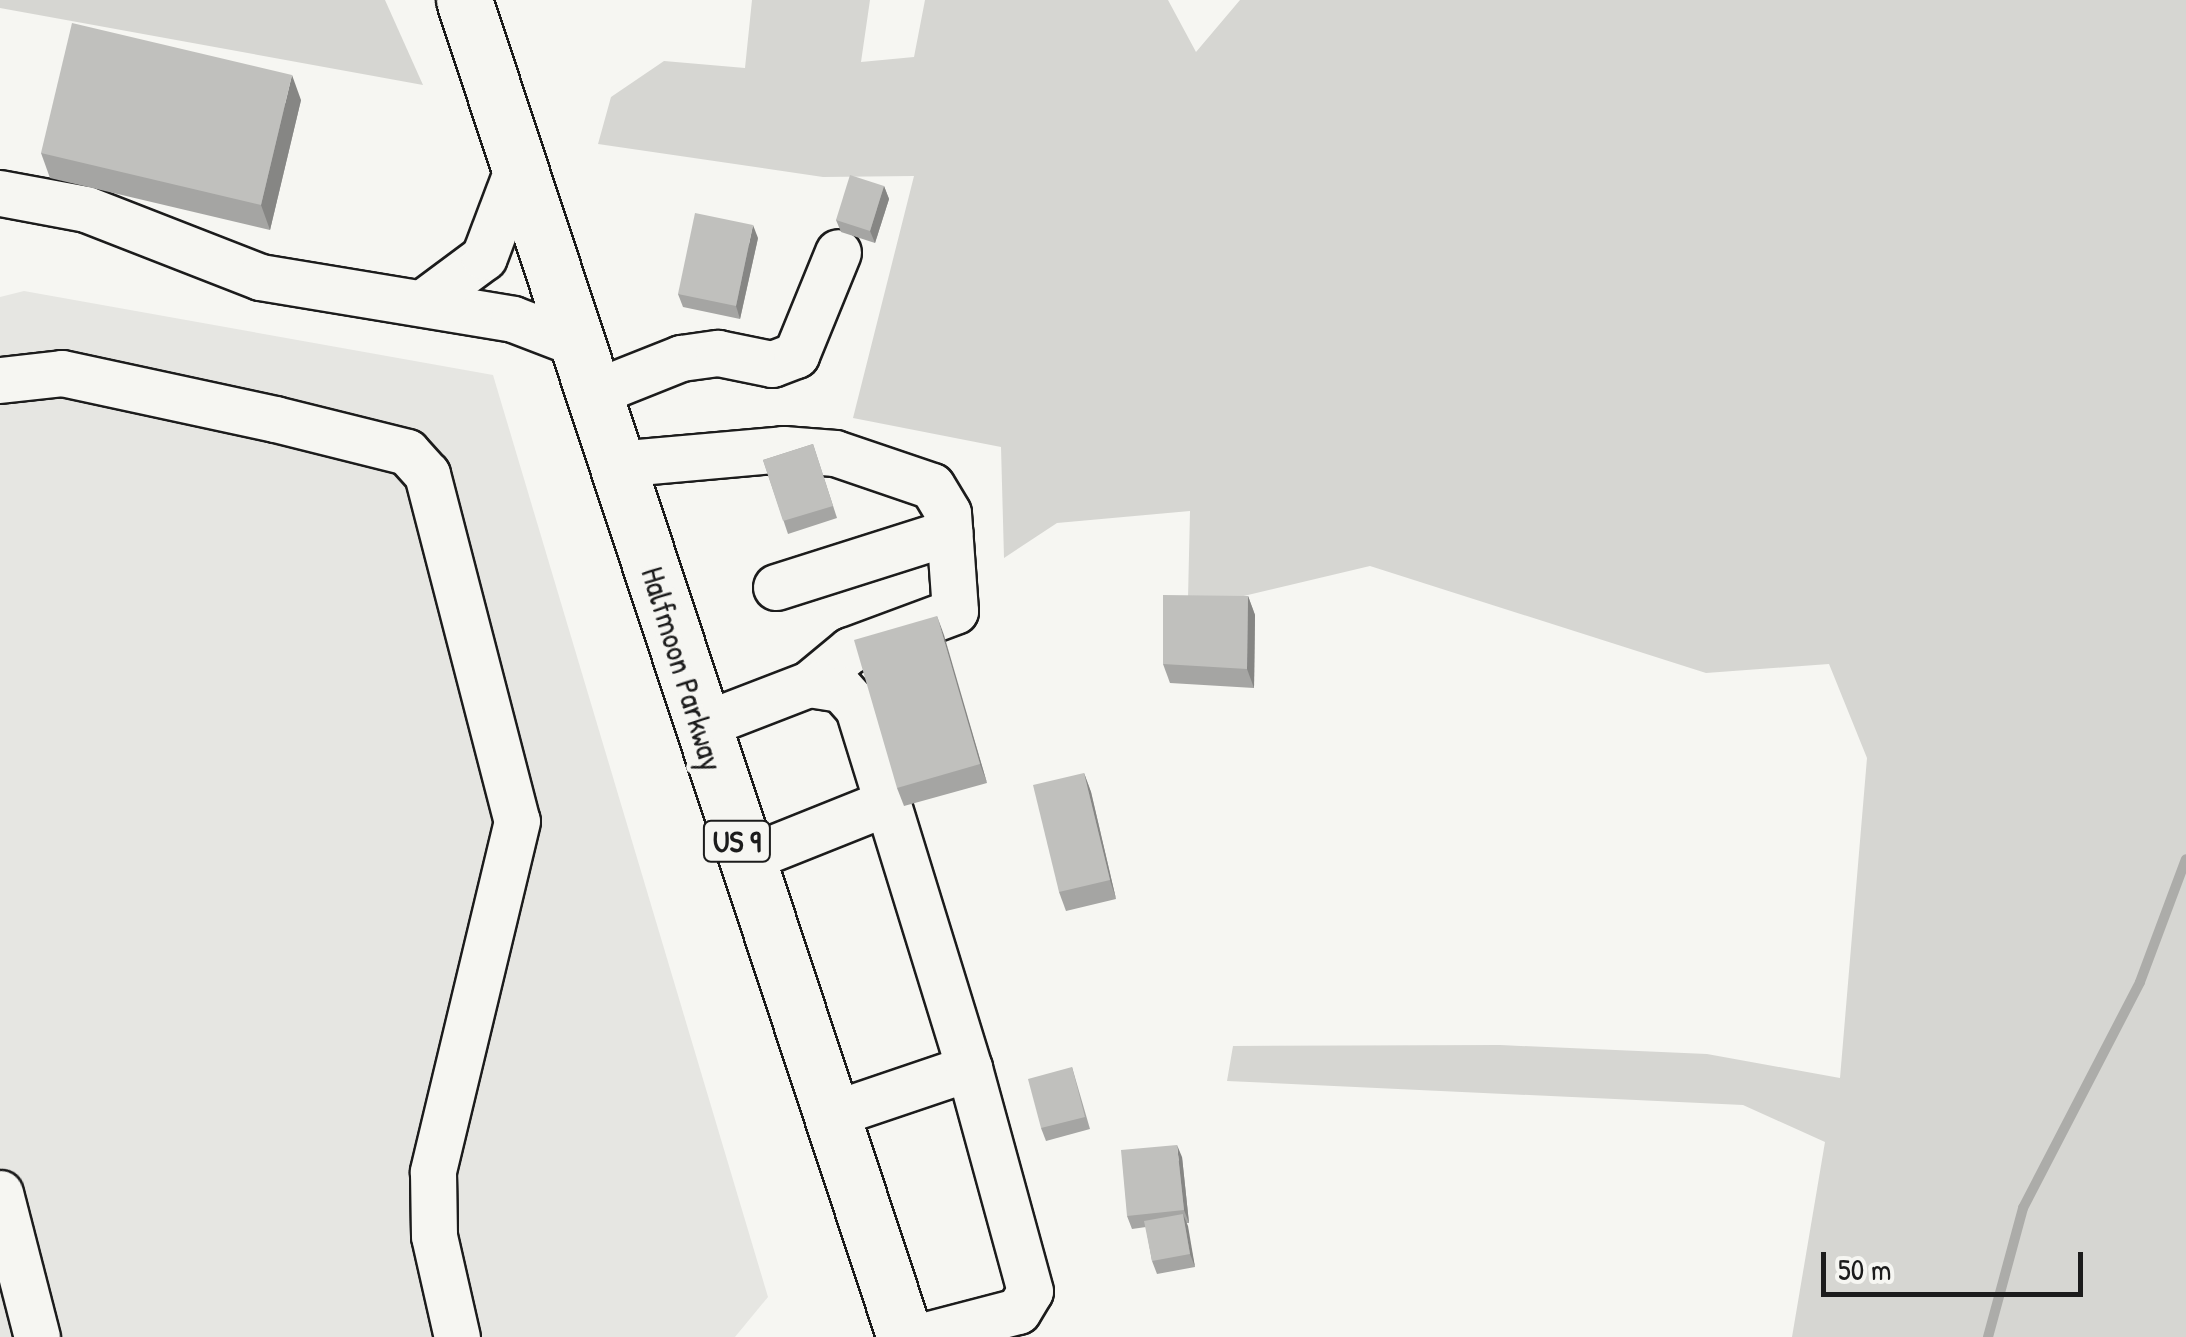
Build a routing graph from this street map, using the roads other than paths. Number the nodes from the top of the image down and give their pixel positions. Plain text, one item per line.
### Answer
1 (464, 0) edge
2 (518, 167) junction
3 (0, 193) edge
4 (838, 252) dead end
5 (422, 303) junction
6 (584, 368) junction
7 (0, 380) edge
8 (616, 464) junction
9 (949, 532) junction
10 (776, 587) dead end
11 (808, 684) junction
12 (700, 726) junction
13 (884, 792) junction
14 (743, 860) junction
15 (969, 1068) junction
16 (830, 1114) junction
17 (0, 1193) edge
18 (37, 1337) edge
19 (458, 1337) edge
20 (904, 1337) edge
21 (918, 1337) edge

1 - 2 main road, Halfmoon Parkway / US 9
2 - 5 lane
2 - 6 main road, Halfmoon Parkway / US 9
3 - 5 lane
4 - 6 lane
5 - 6 lane
6 - 8 main road, Halfmoon Parkway / US 9
7 - 19 lane
8 - 9 lane
8 - 12 main road, Halfmoon Parkway / US 9
9 - 10 lane
9 - 11 lane
11 - 12 lane
11 - 13 lane
12 - 14 main road, Halfmoon Parkway / US 9
13 - 14 lane
13 - 15 lane
14 - 16 main road, Halfmoon Parkway / US 9
15 - 16 lane
15 - 21 lane
16 - 20 main road, Halfmoon Parkway / US 9
17 - 18 lane

